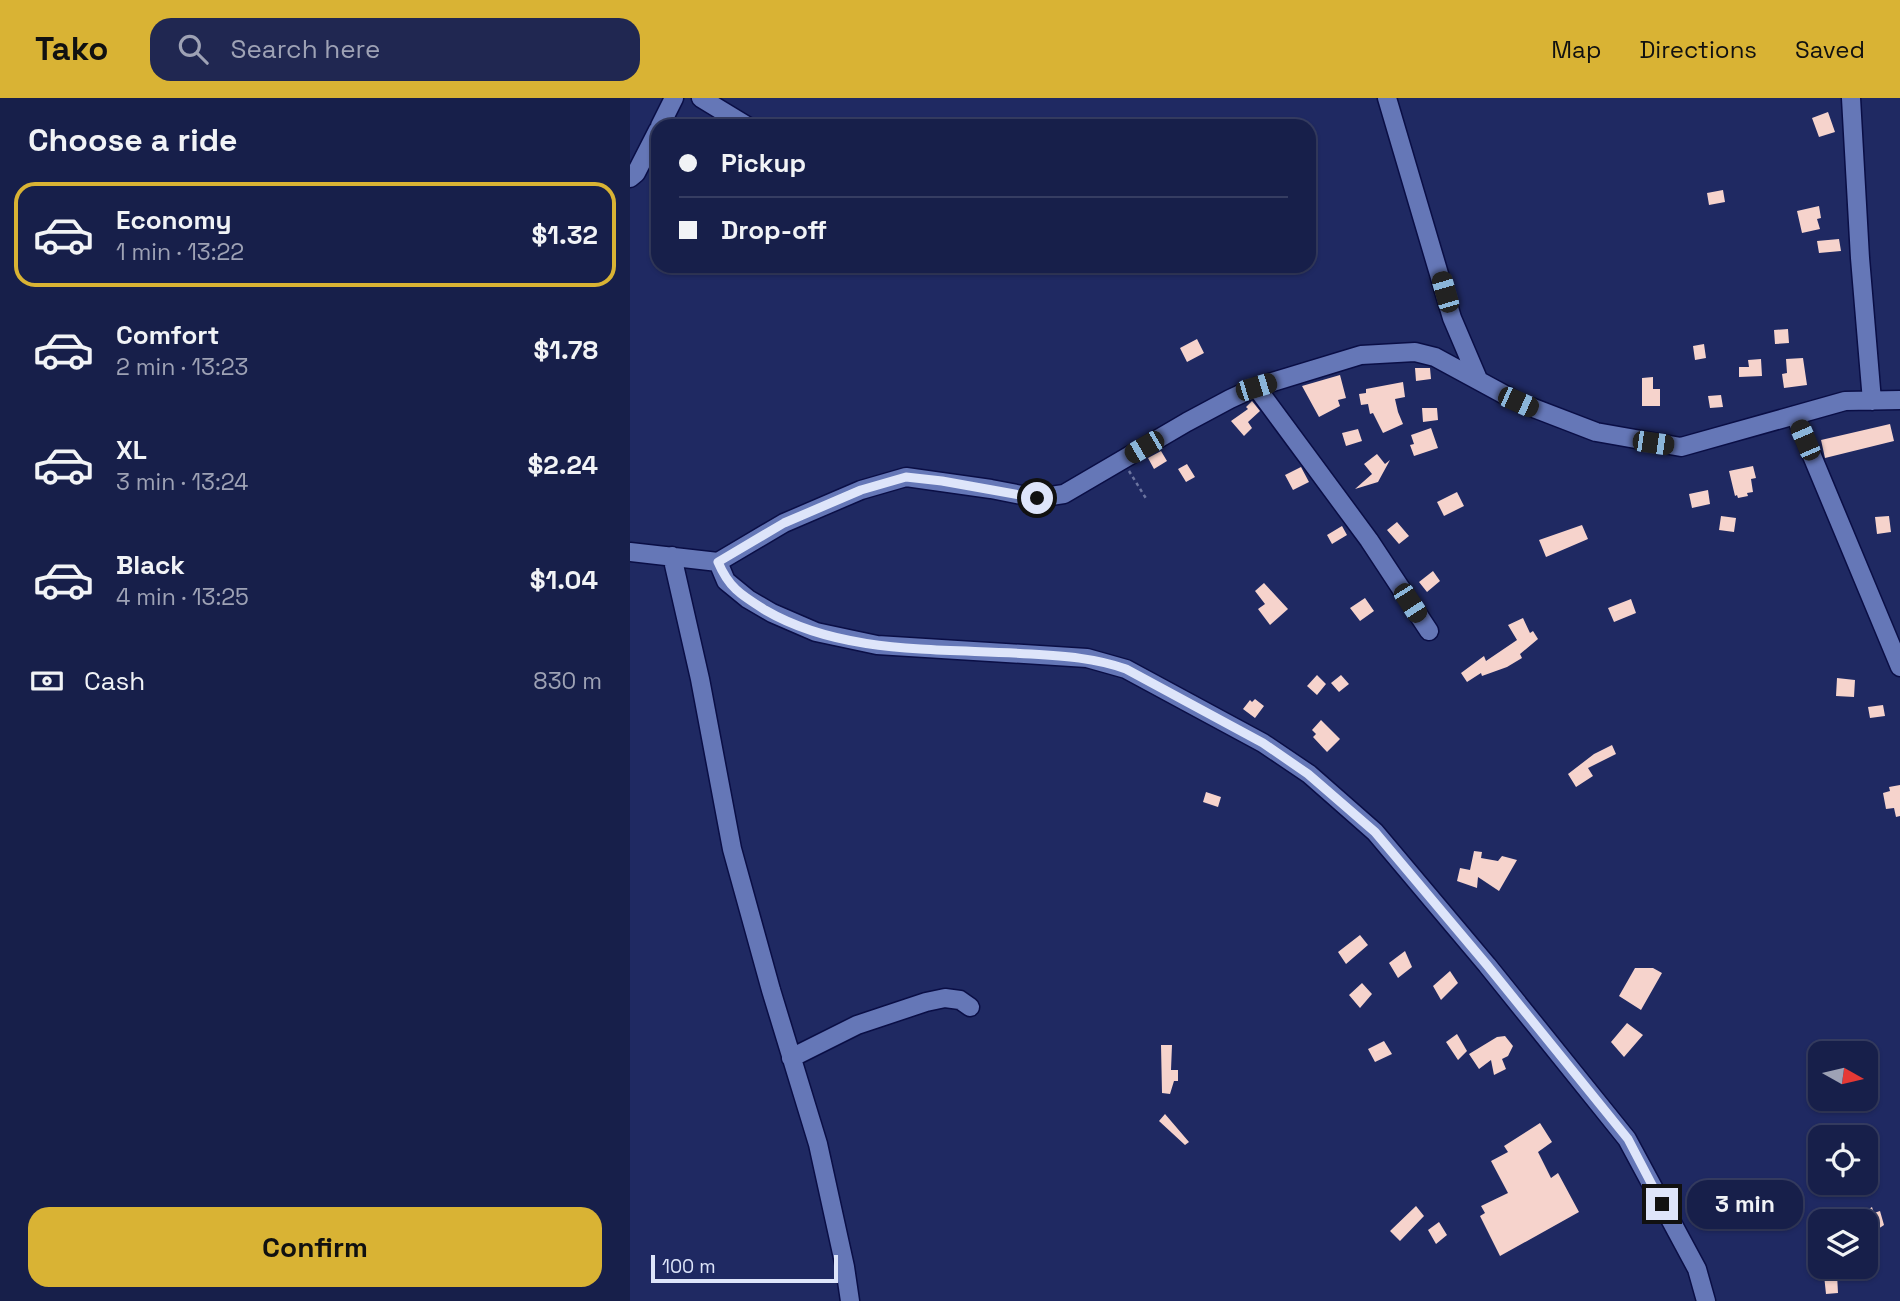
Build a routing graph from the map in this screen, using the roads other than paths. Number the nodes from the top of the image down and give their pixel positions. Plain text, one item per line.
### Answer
1 (674, 98) edge
2 (701, 98) edge
3 (1387, 98) edge
4 (1851, 98) edge
5 (664, 119) edge
6 (736, 119) edge
7 (651, 144) edge
8 (630, 178) edge
9 (1478, 379) junction
10 (1256, 387) junction
11 (1900, 400) edge
12 (1872, 401) junction
13 (1794, 415) junction
14 (630, 552) edge
15 (672, 556) junction
16 (718, 562) junction
17 (1429, 631) dead end
18 (1900, 667) edge
19 (970, 1007) dead end
20 (792, 1058) junction
21 (850, 1301) edge
22 (1706, 1301) edge

1 - 5 street
2 - 6 street
3 - 9 street
4 - 12 street
7 - 8 street
9 - 10 street
9 - 13 street
10 - 16 street
10 - 17 street
11 - 12 street
12 - 13 street
13 - 18 street
14 - 15 street
15 - 16 street
15 - 20 street
16 - 22 street
19 - 20 street
20 - 21 street

